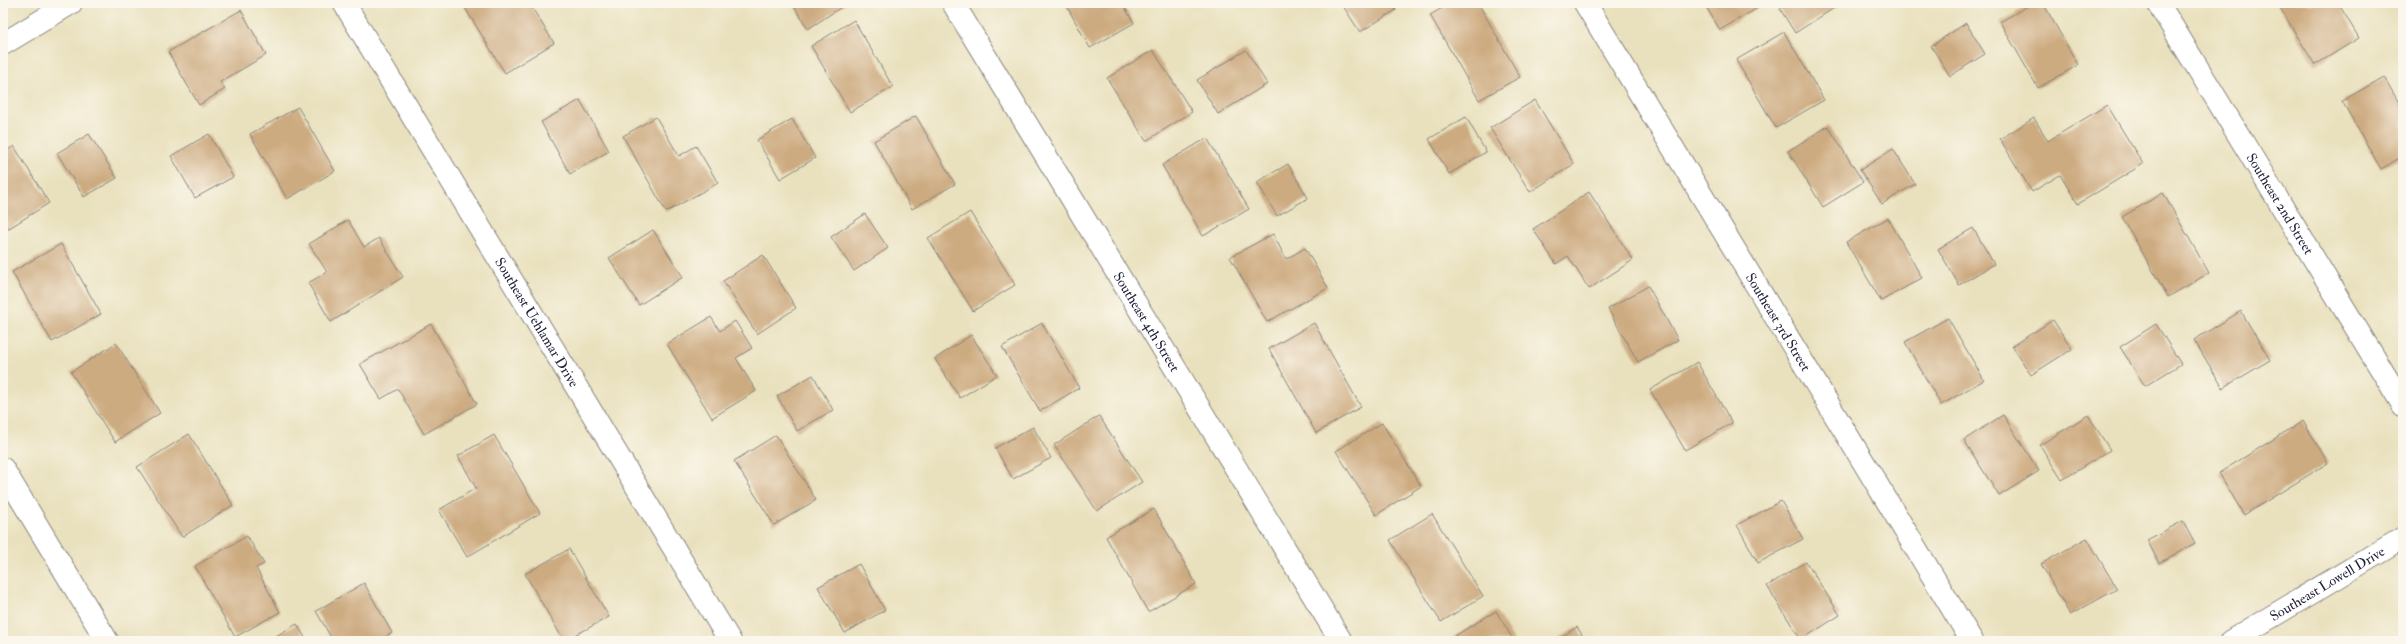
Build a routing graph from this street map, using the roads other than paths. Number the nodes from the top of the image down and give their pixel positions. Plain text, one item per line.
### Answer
1 (71, 3) edge
2 (344, 3) edge
3 (953, 3) edge
4 (1585, 3) edge
5 (2158, 3) edge
6 (3, 44) edge
7 (2403, 406) edge
8 (3, 470) edge
9 (2403, 538) edge
10 (107, 641) edge
11 (730, 641) edge
12 (1341, 641) edge
13 (1972, 641) edge
14 (2231, 641) edge

1 - 6 street
2 - 11 street, Southeast Uehlamar Drive
3 - 12 street, Southeast 4th Street
4 - 13 street, Southeast 3rd Street
5 - 7 street, Southeast 2nd Street
8 - 10 street
9 - 14 street, Southeast Lowell Drive

